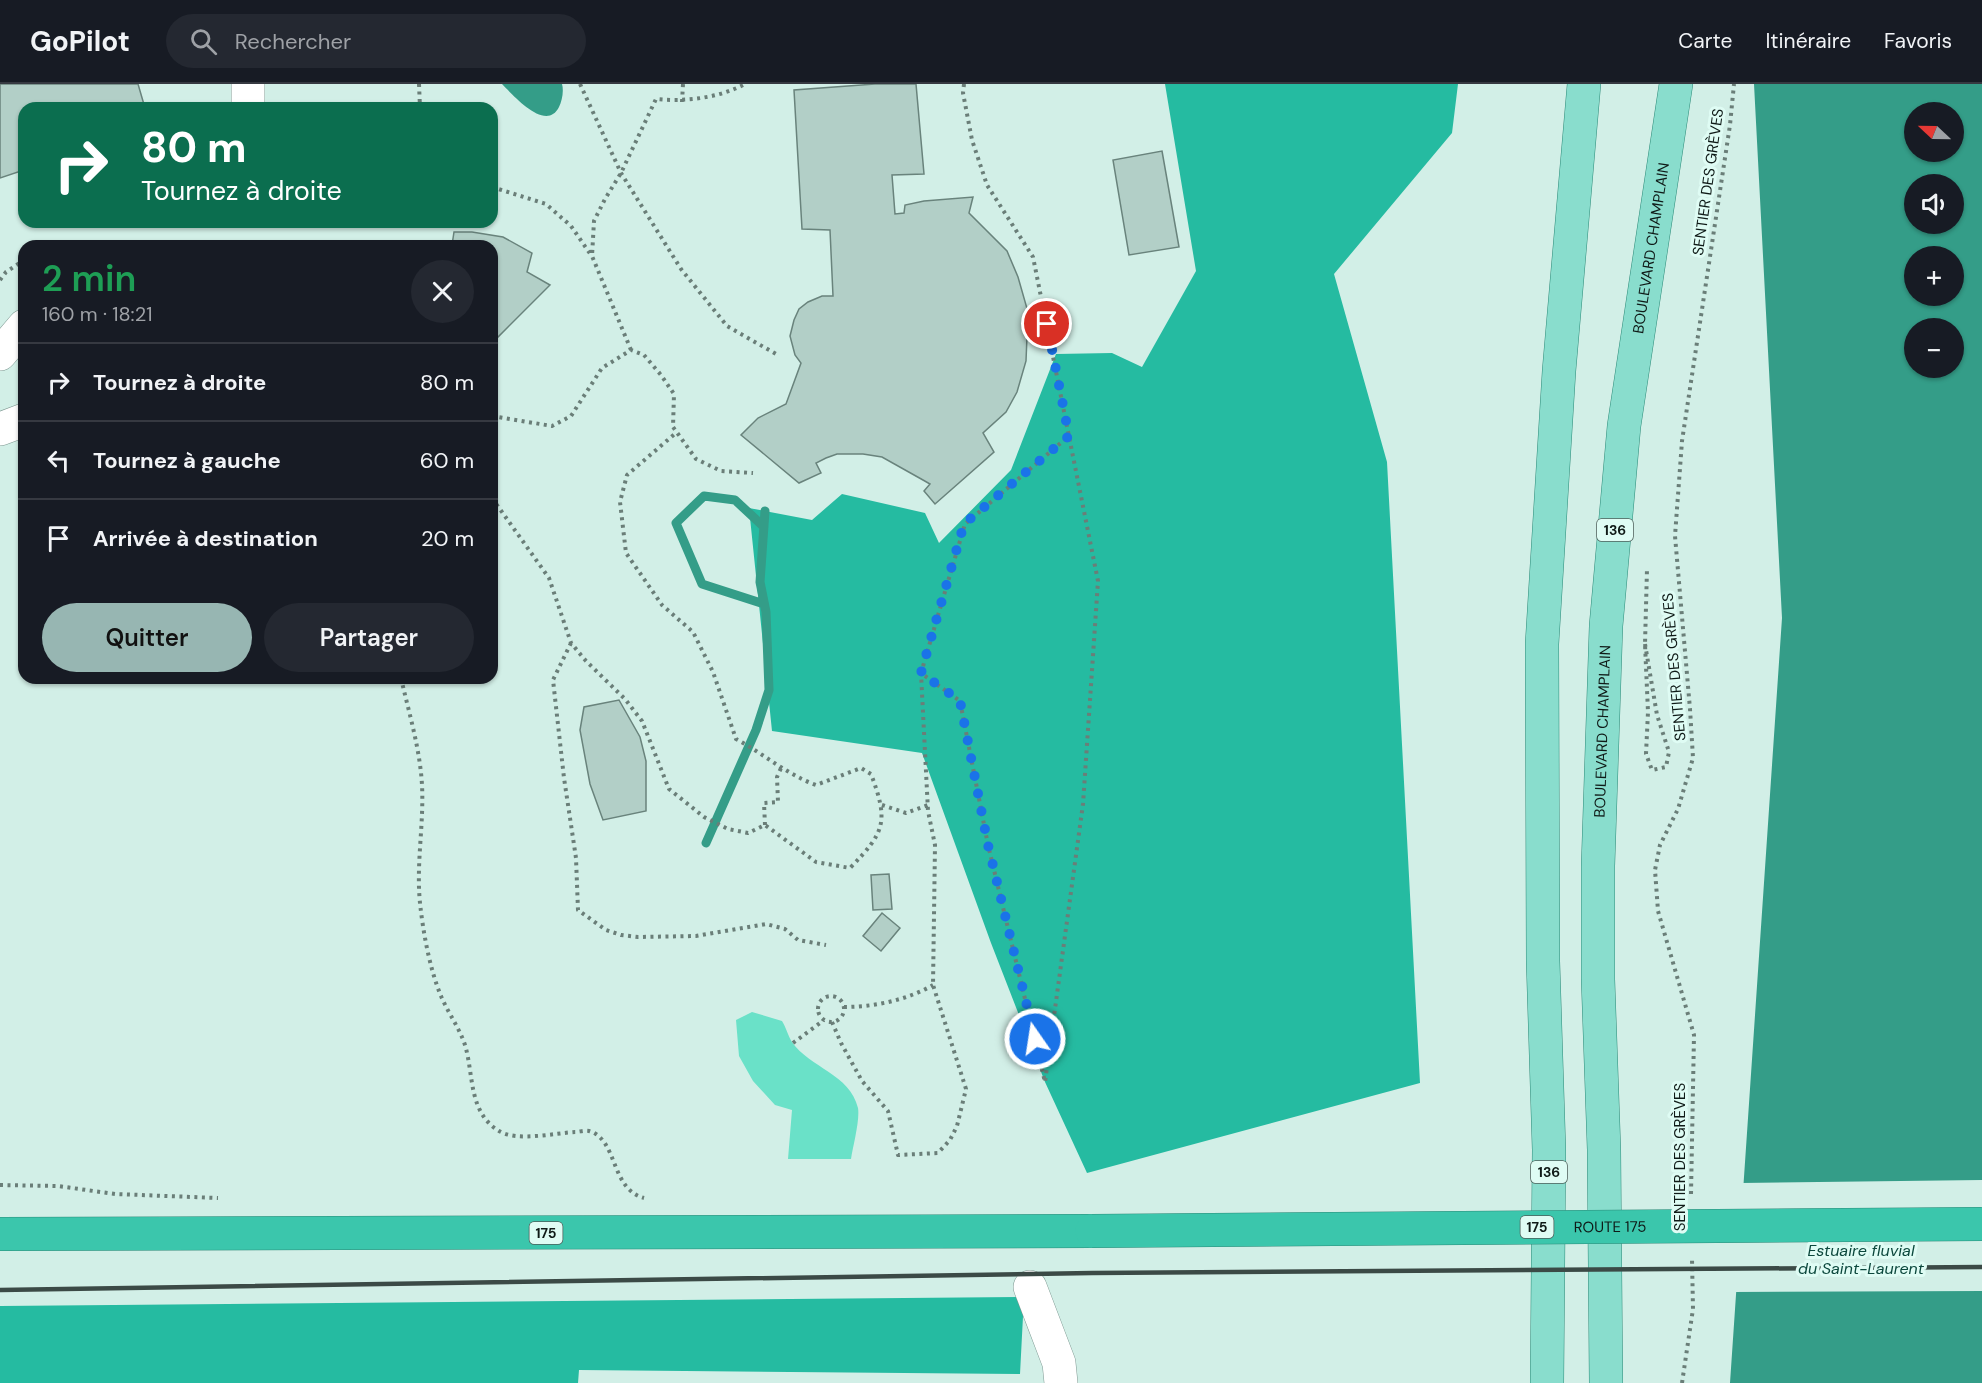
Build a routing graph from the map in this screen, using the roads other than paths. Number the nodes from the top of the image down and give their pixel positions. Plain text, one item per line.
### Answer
1 (248, 84) edge
2 (1584, 84) edge
3 (1676, 84) edge
4 (249, 102) edge
5 (18, 333) edge
6 (0, 354) edge
7 (18, 422) edge
8 (0, 429) edge
9 (1982, 1224) edge
10 (0, 1234) edge
11 (1030, 1287) dead end
12 (1061, 1383) edge
13 (1547, 1383) edge
14 (1606, 1383) edge

1 - 4 street
2 - 13 main road, 136
3 - 14 main road, BOULEVARD CHAMPLAIN / 136
5 - 6 street
7 - 8 street
9 - 10 highway, ROUTE 175 / 175, bridge
11 - 12 street

